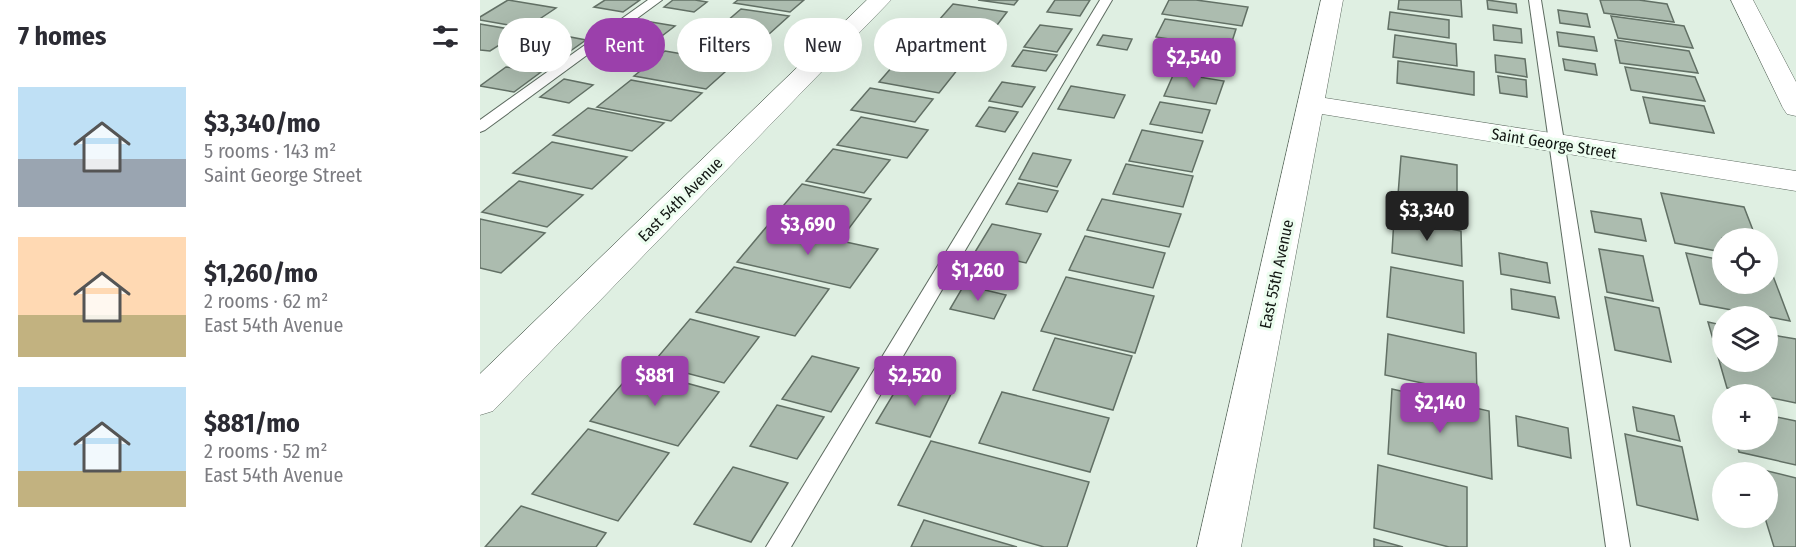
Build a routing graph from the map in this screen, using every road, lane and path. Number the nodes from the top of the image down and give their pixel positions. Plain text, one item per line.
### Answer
1 (656, 0) edge
2 (880, 0) edge
3 (1106, 0) edge
4 (1332, 0) edge
5 (1535, 0) edge
6 (1742, 0) edge
7 (1312, 104) junction
8 (1796, 108) edge
9 (480, 127) edge
10 (1556, 144) junction
11 (1796, 181) edge
12 (480, 399) edge
13 (778, 547) edge
14 (1219, 547) edge
15 (1618, 547) edge

1 - 9 lane
2 - 12 street, East 54th Avenue
3 - 13 lane
4 - 7 street, East 55th Avenue
5 - 10 lane
6 - 8 street
7 - 10 street, Saint George Street
7 - 14 street, East 55th Avenue
10 - 11 street, Saint George Street
10 - 15 lane

